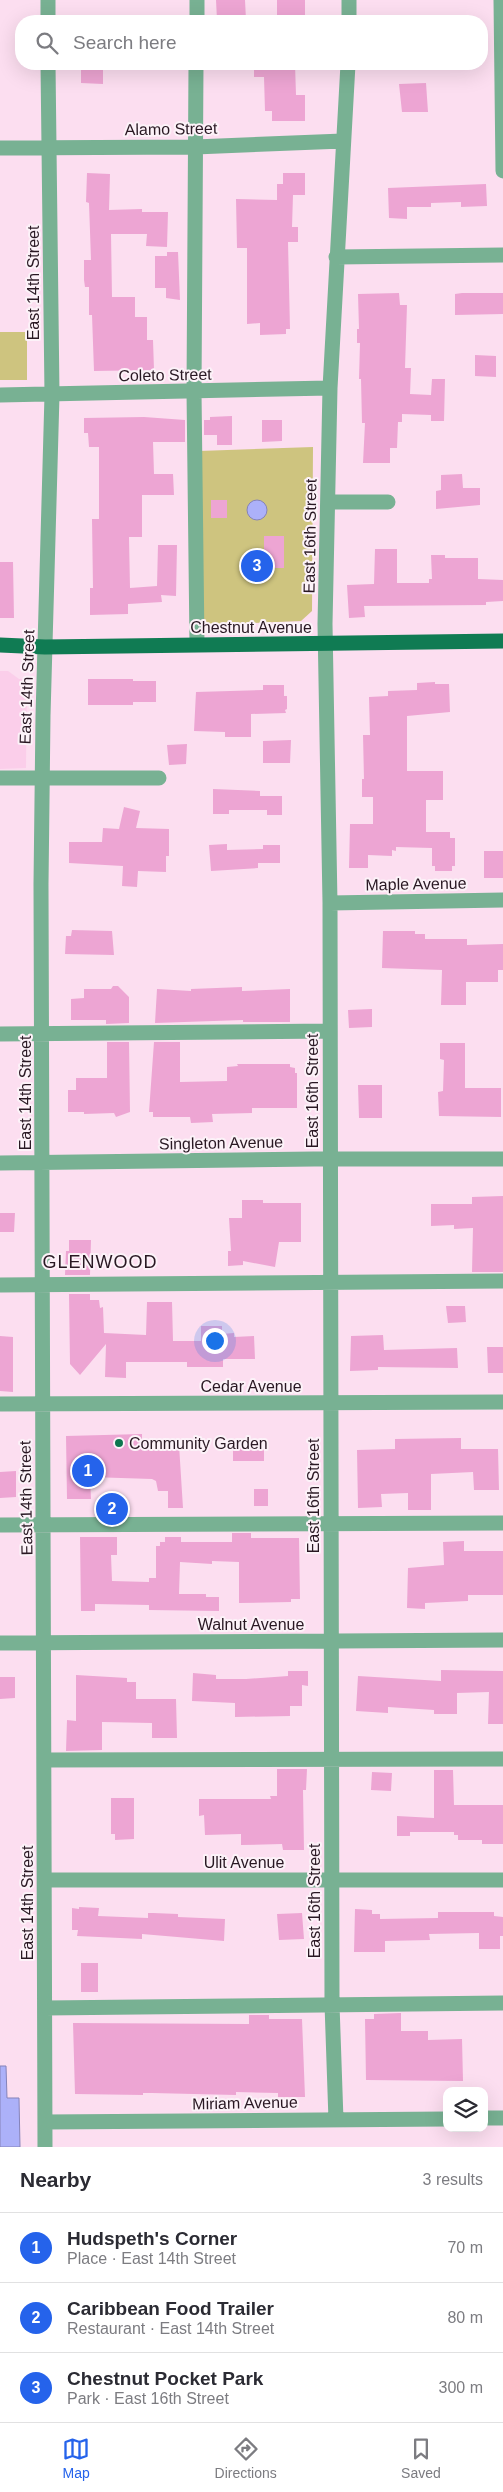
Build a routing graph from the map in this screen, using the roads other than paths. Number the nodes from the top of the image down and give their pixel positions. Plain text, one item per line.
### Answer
1 (48, 0) edge
2 (197, 0) edge
3 (349, 0) edge
4 (501, 0) edge
5 (48, 15) edge
6 (196, 15) edge
7 (349, 15) edge
8 (48, 70) edge
9 (196, 70) edge
10 (348, 70) edge
11 (343, 141) junction
12 (195, 147) junction
13 (0, 148) edge
14 (49, 148) junction
15 (503, 171) edge
16 (503, 254) edge
17 (336, 257) junction
18 (330, 388) junction
19 (194, 392) junction
20 (0, 395) edge
21 (52, 395) junction
22 (329, 502) junction
23 (388, 502) dead end
24 (503, 641) edge
25 (197, 644) junction
26 (326, 644) junction
27 (0, 645) edge
28 (46, 647) junction
29 (0, 778) edge
30 (42, 778) junction
31 (159, 778) dead end
32 (503, 900) edge
33 (330, 902) junction
34 (330, 1031) junction
35 (0, 1034) edge
36 (43, 1034) junction
37 (330, 1159) junction
38 (503, 1159) edge
39 (0, 1163) edge
40 (42, 1163) junction
41 (503, 1281) edge
42 (330, 1283) junction
43 (42, 1284) junction
44 (0, 1285) edge
45 (503, 1402) edge
46 (0, 1404) edge
47 (43, 1404) junction
48 (331, 1404) junction
49 (331, 1522) junction
50 (503, 1522) edge
51 (0, 1525) edge
52 (44, 1525) junction
53 (503, 1640) edge
54 (45, 1642) junction
55 (331, 1642) junction
56 (0, 1643) edge
57 (332, 1759) junction
58 (503, 1759) edge
59 (44, 1760) junction
60 (332, 1879) junction
61 (45, 1880) junction
62 (503, 1880) edge
63 (503, 2003) edge
64 (332, 2004) junction
65 (45, 2008) junction
66 (488, 2118) edge
67 (503, 2118) edge
68 (443, 2119) edge
69 (336, 2120) junction
70 (45, 2122) junction
71 (45, 2147) edge

1 - 5 street
2 - 6 street
3 - 7 street
4 - 15 street
8 - 14 street, East 14th Street
9 - 12 street
10 - 11 street, East 16th Street
11 - 12 street, Alamo Street
11 - 17 street, East 16th Street
12 - 14 street, Alamo Street
12 - 19 street
13 - 14 street, Alamo Street
14 - 21 street, East 14th Street
16 - 17 street
17 - 18 street, East 16th Street
18 - 19 street, Coleto Street
18 - 22 street, East 16th Street
19 - 21 street, Coleto Street
19 - 25 street
20 - 21 street, Coleto Street
21 - 28 street, East 14th Street
22 - 23 street
22 - 26 street, East 16th Street
24 - 26 main road, Chestnut Avenue
25 - 26 main road, Chestnut Avenue
25 - 28 main road, Chestnut Avenue
26 - 33 street, East 16th Street
27 - 28 main road, Chestnut Avenue
28 - 30 street, East 14th Street
29 - 30 street
30 - 31 street
30 - 36 street, East 14th Street
32 - 33 street, Maple Avenue
33 - 34 street, East 16th Street
34 - 36 street
34 - 37 street, East 16th Street
35 - 36 street
36 - 40 street, East 14th Street
37 - 38 street, Singleton Avenue
37 - 40 street, Singleton Avenue
37 - 42 street, East 16th Street
39 - 40 street, Singleton Avenue
40 - 43 street, East 14th Street
41 - 42 street
42 - 43 street
42 - 48 street, East 16th Street
43 - 44 street
43 - 47 street, East 14th Street
45 - 48 street, Cedar Avenue
46 - 47 street, Cedar Avenue
47 - 48 street, Cedar Avenue
47 - 52 street, East 14th Street
48 - 49 street, East 16th Street
49 - 50 street
49 - 52 street
49 - 55 street, East 16th Street
51 - 52 street
52 - 54 street, East 14th Street
53 - 55 street, Walnut Avenue
54 - 55 street, Walnut Avenue
54 - 56 street, Walnut Avenue
54 - 59 street, East 14th Street
55 - 57 street, East 16th Street
57 - 58 street
57 - 59 street
57 - 60 street, East 16th Street
59 - 61 street, East 14th Street
60 - 61 street, Ulit Avenue
60 - 62 street, Ulit Avenue
60 - 64 street, East 16th Street
61 - 65 street, East 14th Street
63 - 64 street
64 - 65 street
64 - 69 street, East 16th Street
65 - 70 street, East 14th Street
66 - 67 street
68 - 69 street, Miriam Avenue
69 - 70 street, Miriam Avenue
70 - 71 street, East 14th Street

